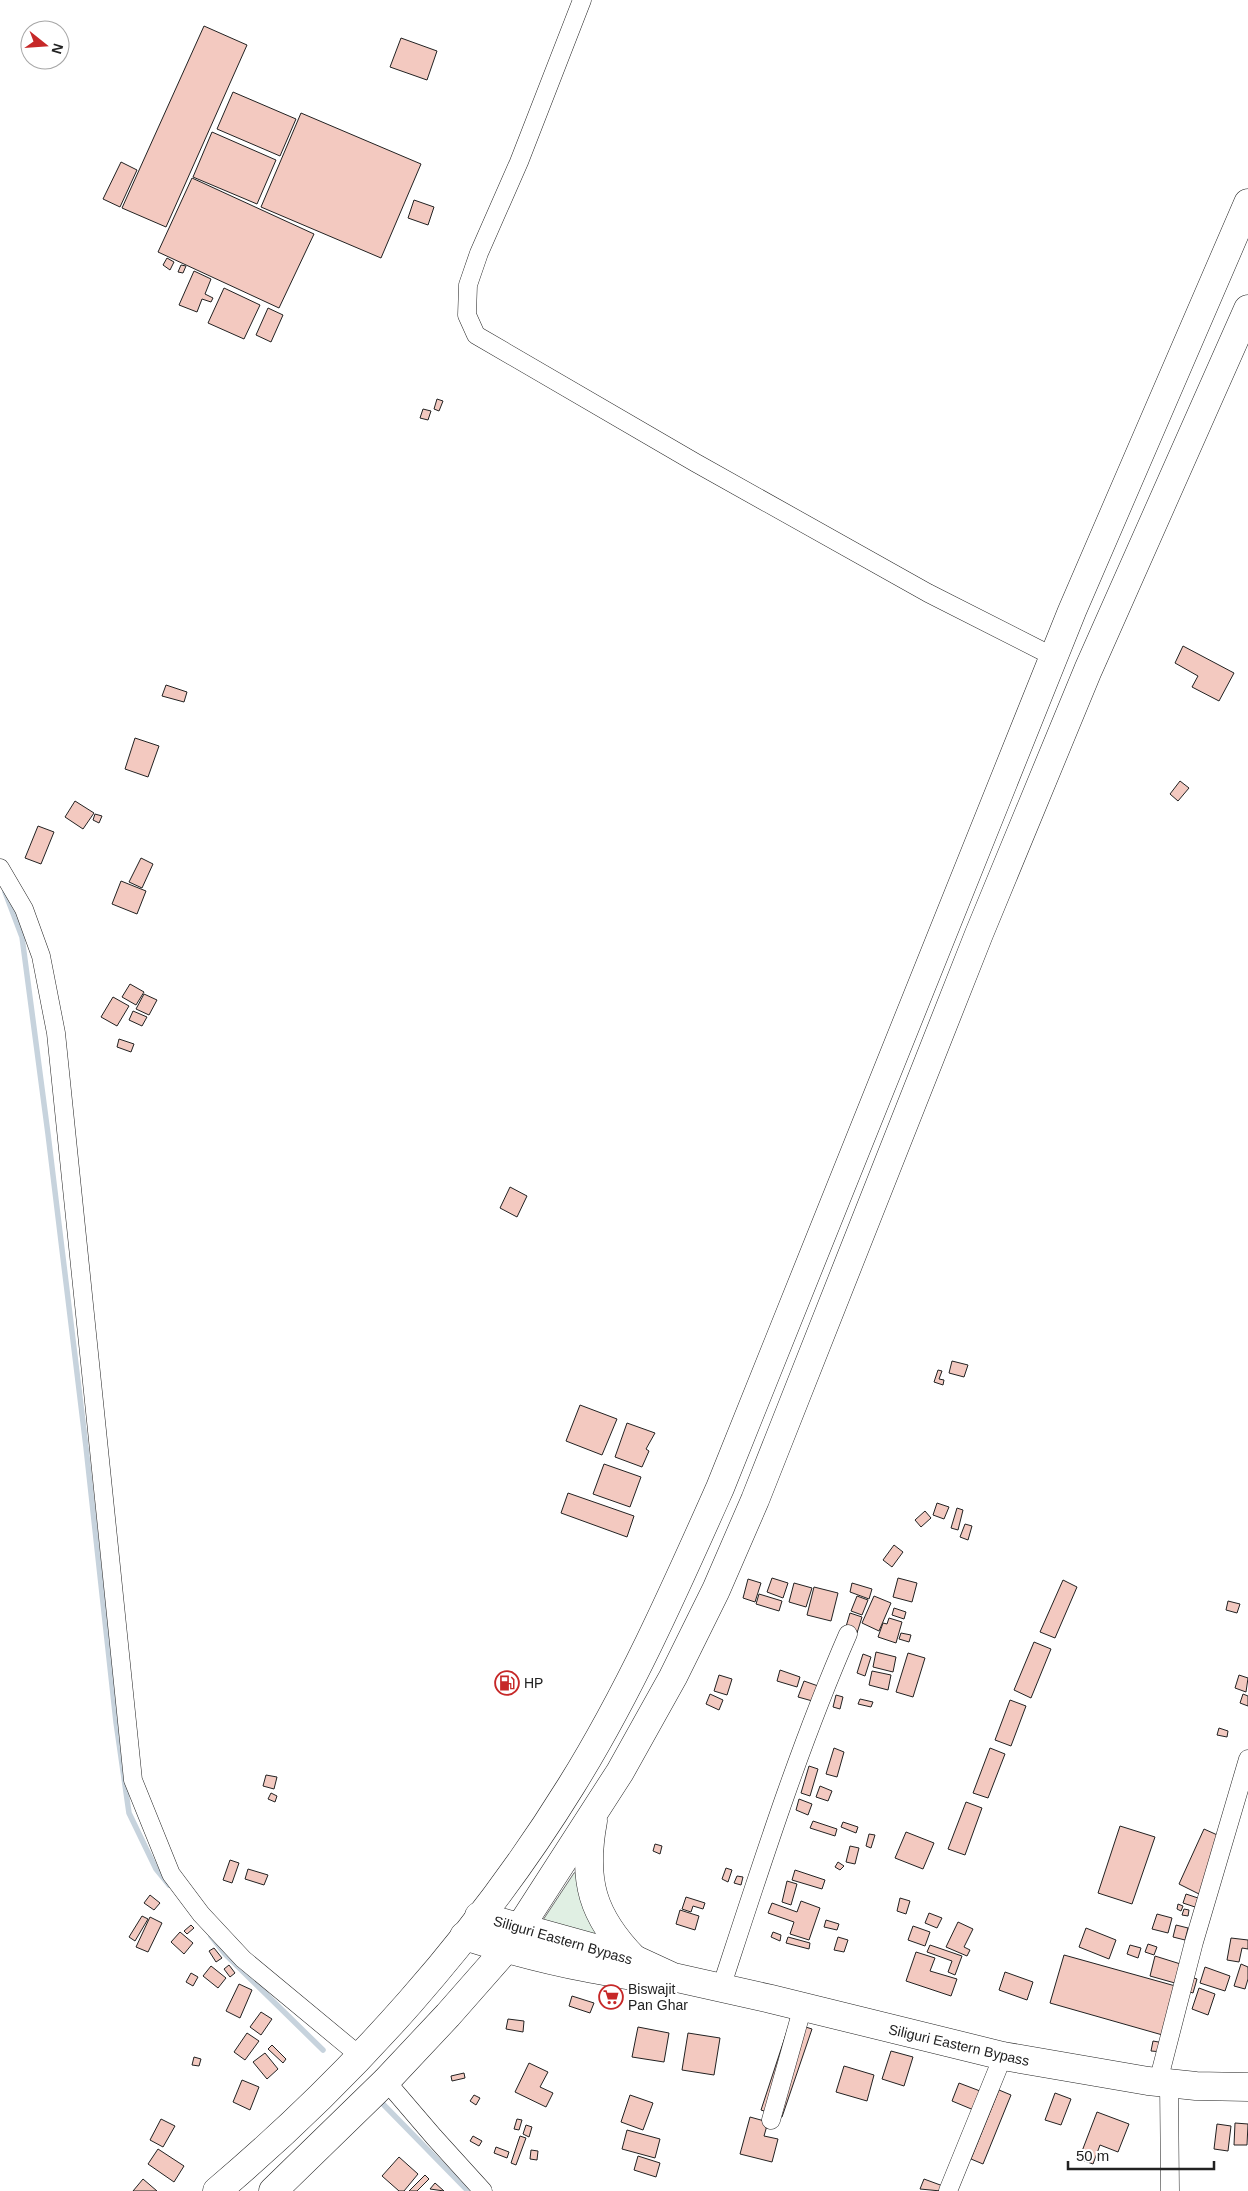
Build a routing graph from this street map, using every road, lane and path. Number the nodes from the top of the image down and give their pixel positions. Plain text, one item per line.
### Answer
1 (582, 0) edge
2 (1248, 203) edge
3 (1248, 309) edge
4 (1054, 656) junction
5 (0, 868) edge
6 (848, 1634) dead end
7 (1248, 1759) edge
8 (595, 1812) junction
9 (471, 1926) junction
10 (513, 1939) junction
11 (634, 1959) junction
12 (673, 1977) junction
13 (721, 1988) junction
14 (803, 2006) junction
15 (360, 2056) junction
16 (1003, 2056) junction
17 (386, 2081) junction
18 (1163, 2083) junction
19 (1248, 2087) edge
20 (771, 2120) dead end
21 (217, 2191) edge
22 (273, 2191) edge
23 (483, 2191) edge
24 (948, 2191) edge
25 (1170, 2191) edge

1 - 4 street
2 - 4 main road
3 - 8 main road
4 - 9 main road
5 - 15 street
6 - 13 street
7 - 18 street
8 - 10 main road
8 - 11 main road
9 - 10 main road
9 - 15 main road
10 - 11 main road, Siliguri Eastern Bypass
10 - 12 main road, Siliguri Eastern Bypass
10 - 17 main road
11 - 12 main road, Siliguri Eastern Bypass
12 - 13 main road, Siliguri Eastern Bypass
13 - 14 main road, Siliguri Eastern Bypass
14 - 16 main road, Siliguri Eastern Bypass
14 - 20 street
15 - 21 main road
16 - 18 main road, Siliguri Eastern Bypass
16 - 24 street
17 - 22 main road
17 - 23 street
18 - 19 main road, Siliguri Eastern Bypass
18 - 25 street

